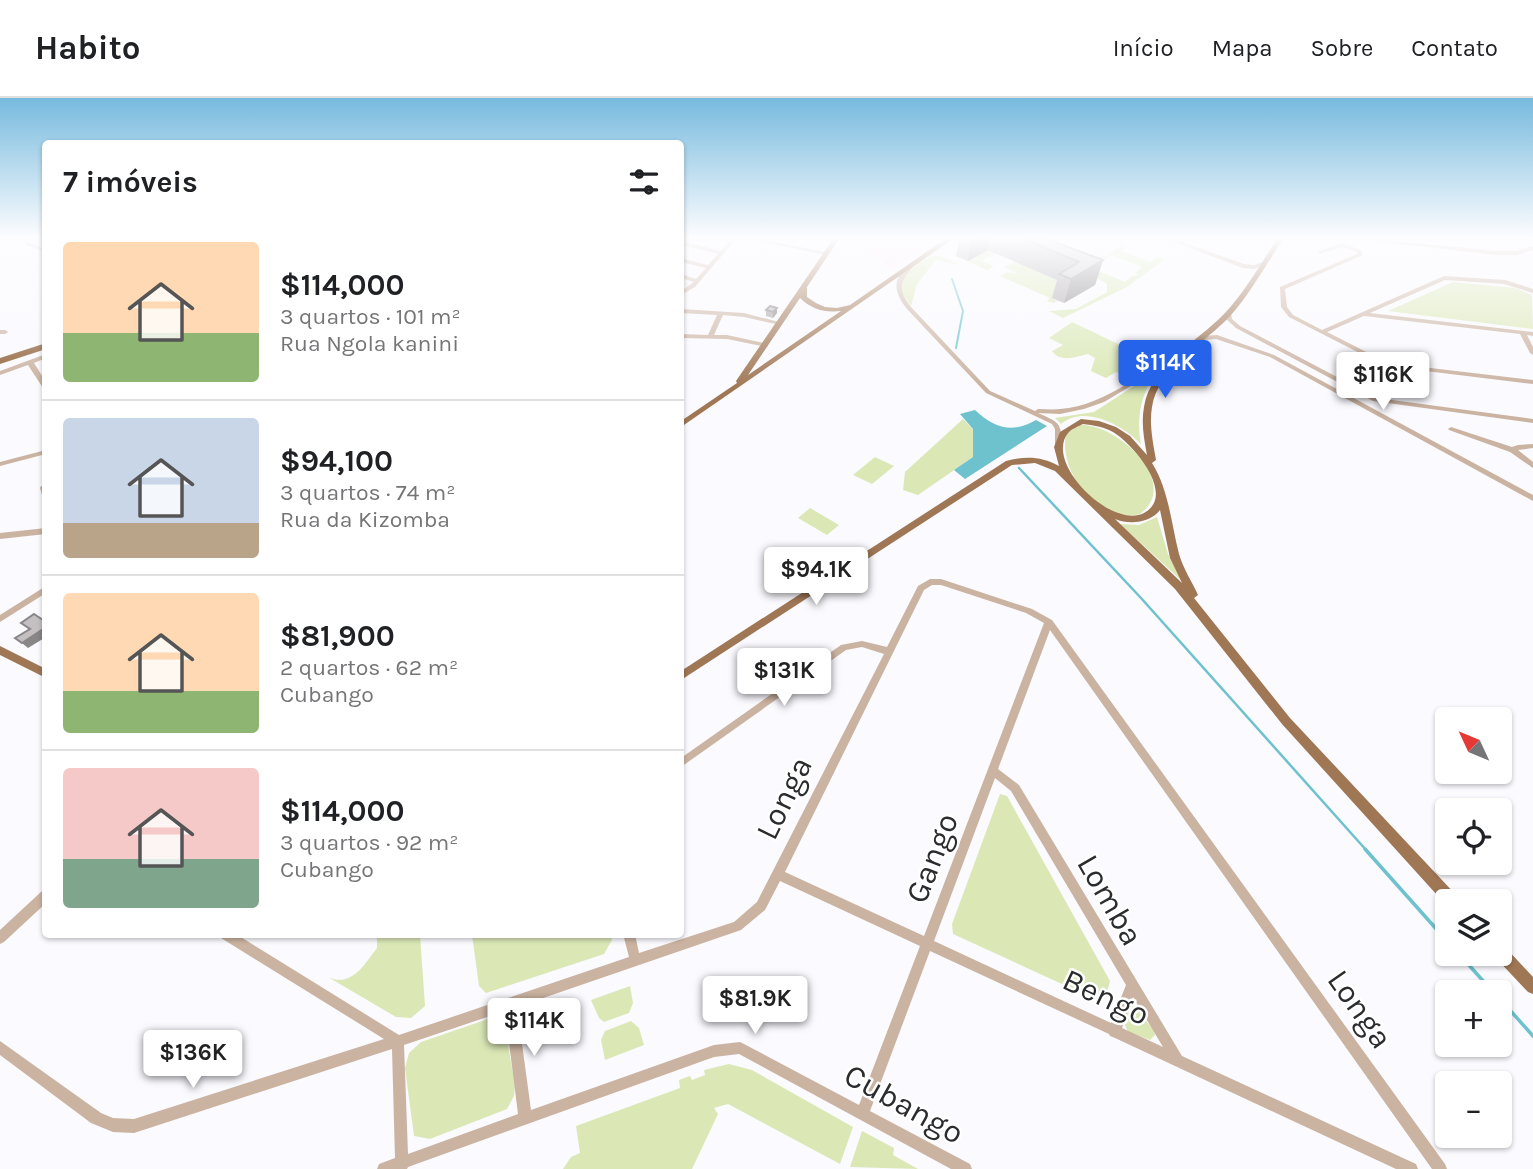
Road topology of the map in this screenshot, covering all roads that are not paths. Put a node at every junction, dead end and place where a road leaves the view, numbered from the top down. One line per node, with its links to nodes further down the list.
1 (804, 288): 8 (main road)
2 (803, 289): 13 (main road)
3 (879, 289): 8 (main road)
4 (898, 289): 36 (street)
5 (1247, 289): 10 (main road)
6 (1281, 289): 14 (street)
7 (1420, 289): 11 (street)
8 (859, 303): 33 (main road)
9 (684, 311): 12 (street)
10 (1229, 314): 19 (street); 20 (main road)
11 (1365, 314): 14 (street); 15 (street)
12 (720, 315): 13 (street); 18 (street)
13 (780, 323): 23 (main road)
14 (1322, 332): 32 (street)
15 (1522, 332): 16 (street); 24 (street)
16 (1533, 334)
17 (684, 335): 18 (street)
18 (710, 336): 23 (street)
19 (1254, 337): 21 (street); 28 (street)
20 (1199, 340): 21 (street); 36 (street); 46 (main road)
21 (1241, 344): 29 (street)
22 (42, 345): 26 (highway)
23 (766, 345): 33 (main road)
24 (1533, 354)
25 (42, 358): 27 (street)
26 (0, 359)
27 (30, 362): 30 (street); 31 (street)
28 (1311, 366): 29 (street); 34 (street)
29 (1300, 372): 35 (street)
30 (0, 373)
31 (42, 382)
32 (1533, 382)
33 (737, 387): 38 (main road)
34 (1366, 397): 35 (street); 37 (street)
35 (1357, 403): 50 (street)
36 (1016, 407): 40 (street)
37 (1533, 421)
38 (684, 423)
39 (1451, 429): 42 (street)
40 (1058, 446): 46 (main road); 47 (main road)
41 (1533, 446): 42 (street)
42 (1513, 450): 45 (street)
43 (42, 453): 44 (street)
44 (0, 464)
45 (1533, 466)
46 (1155, 472): 48 (main road)
47 (1071, 481): 49 (main road); 60 (main road)
48 (1160, 492): 49 (main road); 58 (main road)
49 (1087, 498): 58 (main road)
50 (1533, 499)
51 (42, 531): 52 (street)
52 (0, 536)
53 (42, 592): 54 (street)
54 (0, 619)
55 (1049, 622): 57 (street, Longa); 62 (street, Gango); 85 (street, Longa)
56 (0, 650): 59 (main road)
57 (887, 651): 61 (street); 63 (street, Longa)
58 (1232, 653): 64 (main road)
59 (42, 672)
60 (684, 674)
61 (684, 761)
62 (993, 770): 69 (street, Gango); 73 (street, Lomba)
63 (778, 874): 69 (street, Bengo); 70 (street, Longa)
64 (1441, 889)
65 (42, 899): 66 (street)
66 (0, 938)
67 (231, 938): 76 (street)
68 (630, 938): 70 (street)
69 (928, 943): 75 (street, Bengo); 79 (street, Gango)
70 (635, 959): 74 (street, Longa)
71 (1512, 965): 72 (main road)
72 (1533, 987)
73 (1131, 988): 75 (street); 78 (street, Lomba)
74 (510, 1003): 76 (street, Longa); 80 (street)
75 (1114, 1032): 78 (street, Bengo)
76 (398, 1041): 77 (street, Longa); 81 (street)
77 (0, 1046)
78 (1178, 1061): 84 (street, Bengo)
79 (863, 1114): 80 (street, Cubango); 83 (street, Cubango)
80 (525, 1117): 81 (street, Cubango)
81 (402, 1165): 82 (street, Cubango)
82 (383, 1169)
83 (965, 1169)
84 (1411, 1169)
85 (1440, 1169)

